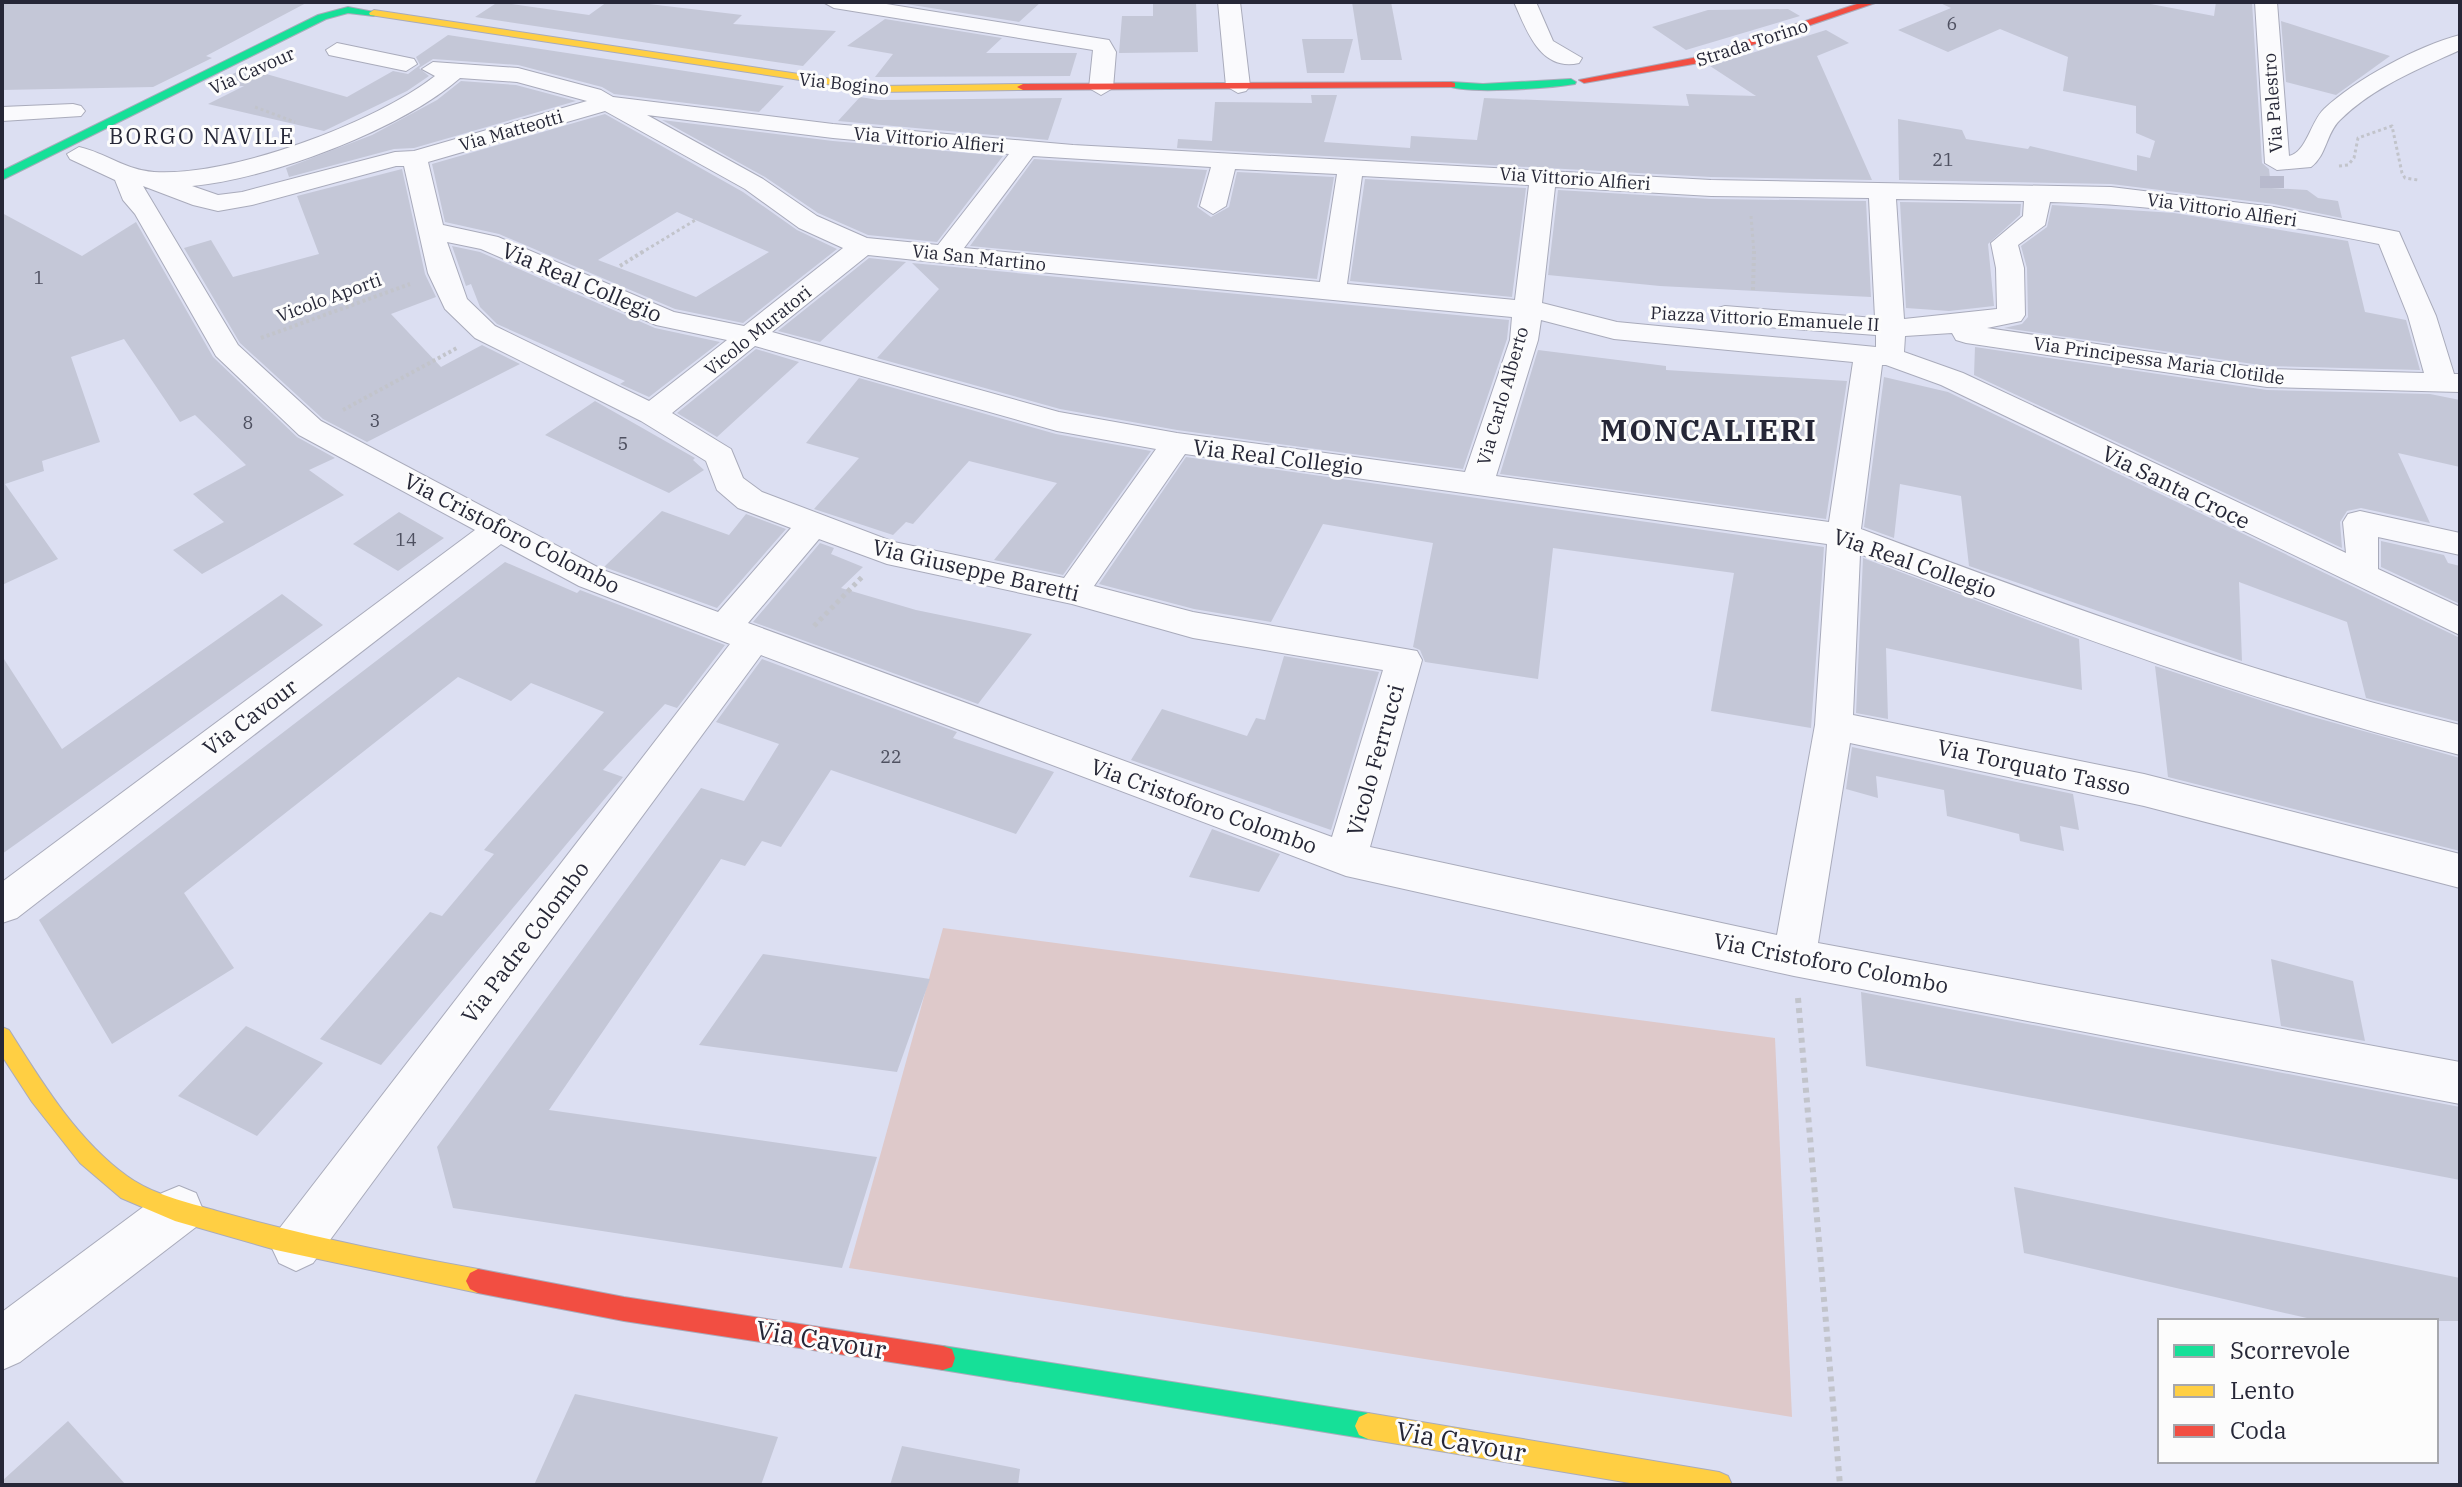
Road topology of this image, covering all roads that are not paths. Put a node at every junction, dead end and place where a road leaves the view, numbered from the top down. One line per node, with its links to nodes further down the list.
1 (834, 2): 20 (street)
2 (1229, 2): 19 (street)
3 (1525, 2): 9 (street)
4 (1873, 2): 16 (main road, Strada Torino)
5 (2266, 2): 33 (street, Via Palestro)
6 (342, 7): 7 (main road, Via Bogino); 8 (main road, Via Cavour)
7 (377, 15): 11 (main road); 20 (main road, Via Bogino)
8 (308, 27): 11 (main road); 30 (main road, Via Cavour)
9 (1539, 37): 13 (street); 14 (street)
10 (2460, 42): 33 (street, Via Palestro)
11 (329, 44): 15 (street)
12 (293, 52): 25 (main road, Via Cavour)
13 (1582, 60): 14 (main road, Strada Torino); 16 (main road, Strada Torino); 17 (main road)
14 (1539, 63): 17 (main road, Strada Torino); 18 (main road, Strada Torino)
15 (406, 64)
16 (1675, 66): 17 (main road, Strada Torino)
17 (1577, 81): 18 (main road, Strada Torino)
18 (1429, 83): 19 (main road, Strada Torino)
19 (1238, 86): 20 (main road, Via Bogino)
20 (1101, 88)
21 (607, 103): 24 (street, Via Vittorio Alfieri); 26 (street, Via Matteotti); 28 (street, Via San Martino); 40 (street, Via San Martino)
22 (73, 111): 23 (street)
23 (2, 114)
24 (1026, 149): 27 (street, Via Vittorio Alfieri); 41 (street)
25 (79, 154): 32 (street); 35 (main road, Via Cavour)
26 (415, 158): 37 (street); 39 (street)
27 (1225, 160): 29 (street, Via Vittorio Alfieri); 38 (street)
28 (266, 163): 32 (street); 37 (street)
29 (1351, 165): 31 (street, Via Vittorio Alfieri); 42 (street)
30 (2, 176)
31 (1543, 176): 34 (street, Via Vittorio Alfieri); 43 (street, Via Carlo Alberto)
32 (142, 178): 37 (street); 53 (street, Via Cristoforo Colombo)
33 (2274, 186): 36 (street, Via Vittorio Alfieri); 48 (street, Via Vittorio Alfieri)
34 (1877, 191): 36 (street, Via Vittorio Alfieri); 47 (street)
35 (2, 192)
36 (2038, 193): 45 (street)
37 (243, 200)
38 (1213, 206)
39 (431, 230): 46 (street, Via Real Collegio); 49 (street, Via Giuseppe Baretti)
40 (862, 246): 41 (street, Via San Martino); 46 (street, Vicolo Muratori)
41 (944, 255): 42 (street, Via San Martino)
42 (1332, 291): 43 (street, Via San Martino)
43 (1527, 310): 44 (street, Via San Martino); 51 (street, Via Carlo Alberto)
44 (1566, 315): 47 (street, Piazza Vittorio Emanuele II)
45 (1924, 326): 47 (street); 48 (street, Via Principessa Maria Clotilde)
46 (753, 336): 49 (street, Vicolo Muratori); 50 (street, Via Real Collegio)
47 (1884, 346): 54 (street); 56 (street, Via Santa Croce)
48 (2451, 382)
49 (652, 414): 52 (street, Via Giuseppe Baretti)
50 (1177, 443): 51 (street, Via Real Collegio); 57 (street)
51 (1478, 482): 54 (street, Via Real Collegio)
52 (812, 525): 57 (street, Via Giuseppe Baretti); 59 (street, Via Padre Colombo)
53 (498, 530): 59 (street, Via Cristoforo Colombo); 65 (street, Via Cavour)
54 (1844, 535): 61 (street); 62 (street, Via Real Collegio)
55 (2460, 544): 56 (street)
56 (2356, 573): 58 (street, Via Santa Croce)
57 (1072, 592): 60 (street, Via Giuseppe Baretti)
58 (2460, 622)
59 (755, 640): 63 (street, Via Cristoforo Colombo); 70 (street, Via Padre Colombo)
60 (1404, 660): 63 (street, Vicolo Ferrucci)
61 (1834, 725): 64 (street, Via Torquato Tasso); 66 (street)
62 (2460, 740)
63 (1346, 859): 66 (street, Via Cristoforo Colombo)
64 (2460, 871)
65 (2, 905)
66 (1794, 957): 68 (street, Via Cristoforo Colombo)
67 (2, 1037): 69 (main road, Via Cavour)
68 (2460, 1083)
69 (179, 1210): 70 (main road, Via Cavour); 71 (street)
70 (296, 1246): 72 (main road, Via Cavour)
71 (2, 1344)
72 (1719, 1485)

